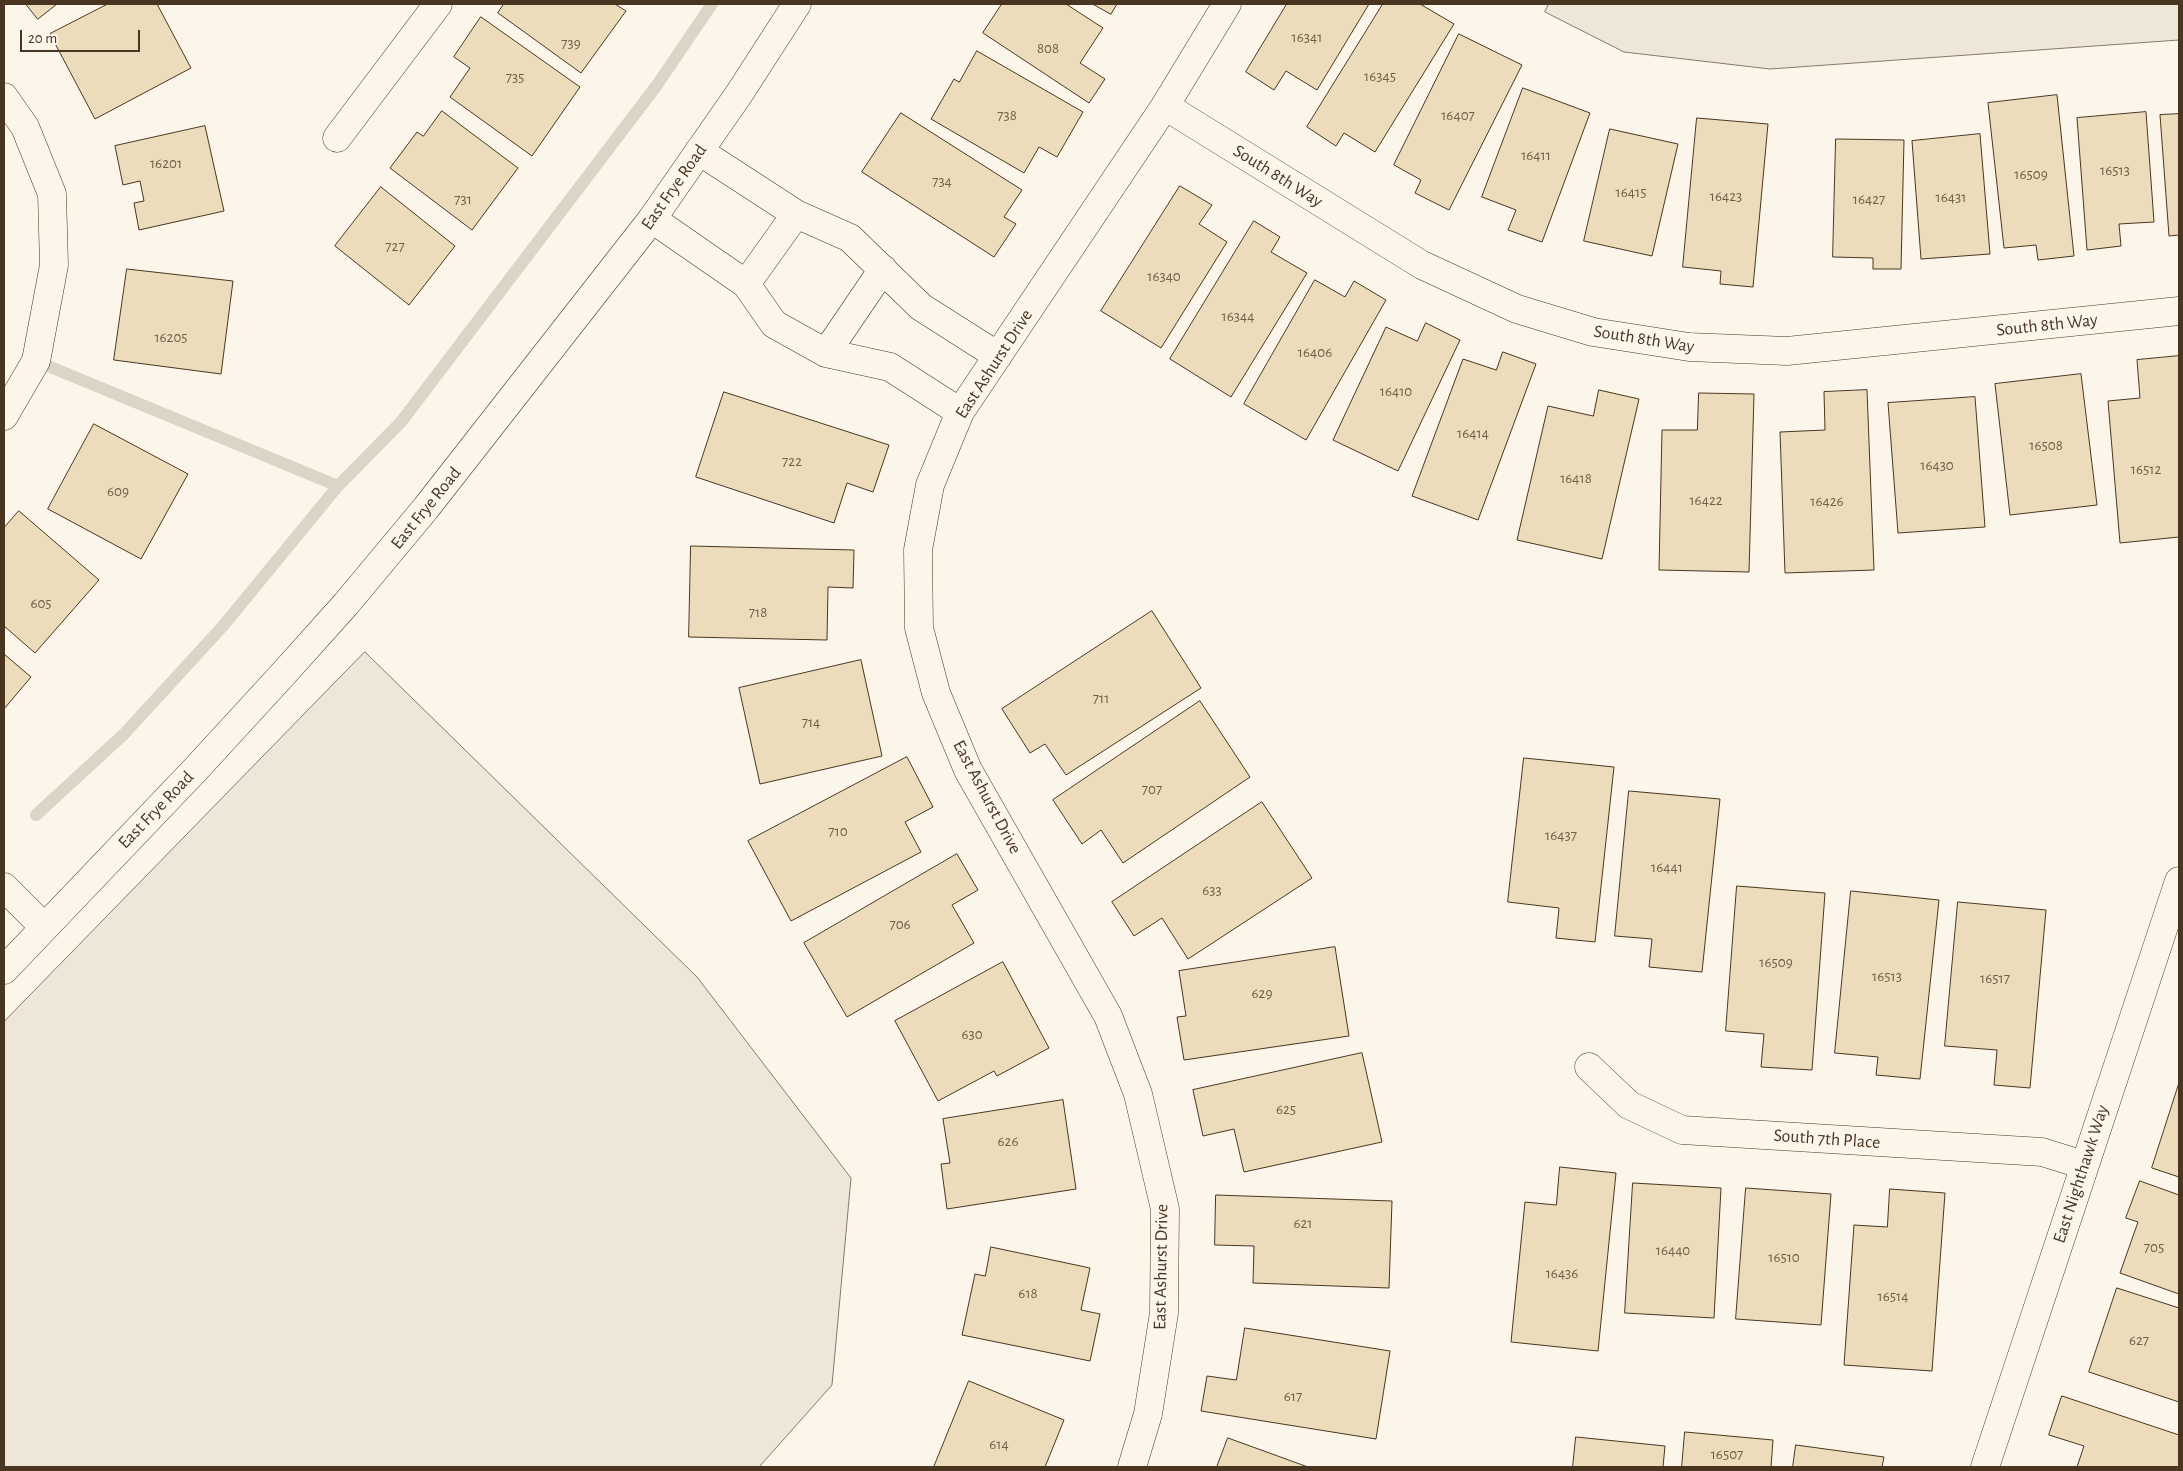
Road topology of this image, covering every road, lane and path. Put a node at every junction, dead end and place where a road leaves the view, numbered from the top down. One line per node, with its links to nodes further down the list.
1 (438, 4): 6 (street)
2 (797, 4): 7 (street, East Frye Road)
3 (1227, 4): 5 (street, East Ashurst Drive)
4 (4, 98): 16 (street)
5 (1165, 106): 12 (street, South 8th Way); 14 (street, East Ashurst Drive)
6 (337, 138)
7 (699, 151): 8 (street); 9 (street, East Frye Road)
8 (796, 214): 10 (street); 11 (street)
9 (652, 219): 11 (street); 19 (street, East Frye Road)
10 (883, 269): 13 (street); 14 (street)
11 (746, 284): 13 (street)
12 (2179, 312)
13 (826, 353): 15 (street)
14 (998, 356): 15 (street, East Ashurst Drive)
15 (960, 412): 23 (street, East Ashurst Drive)
16 (4, 416)
17 (2179, 881): 22 (street, East Nighthawk Way)
18 (4, 887): 19 (street)
19 (44, 927): 20 (street, East Frye Road)
20 (4, 970)
21 (1589, 1067): 22 (street, South 7th Place)
22 (2084, 1165): 24 (street, East Nighthawk Way)
23 (1132, 1467)
24 (1985, 1467)

